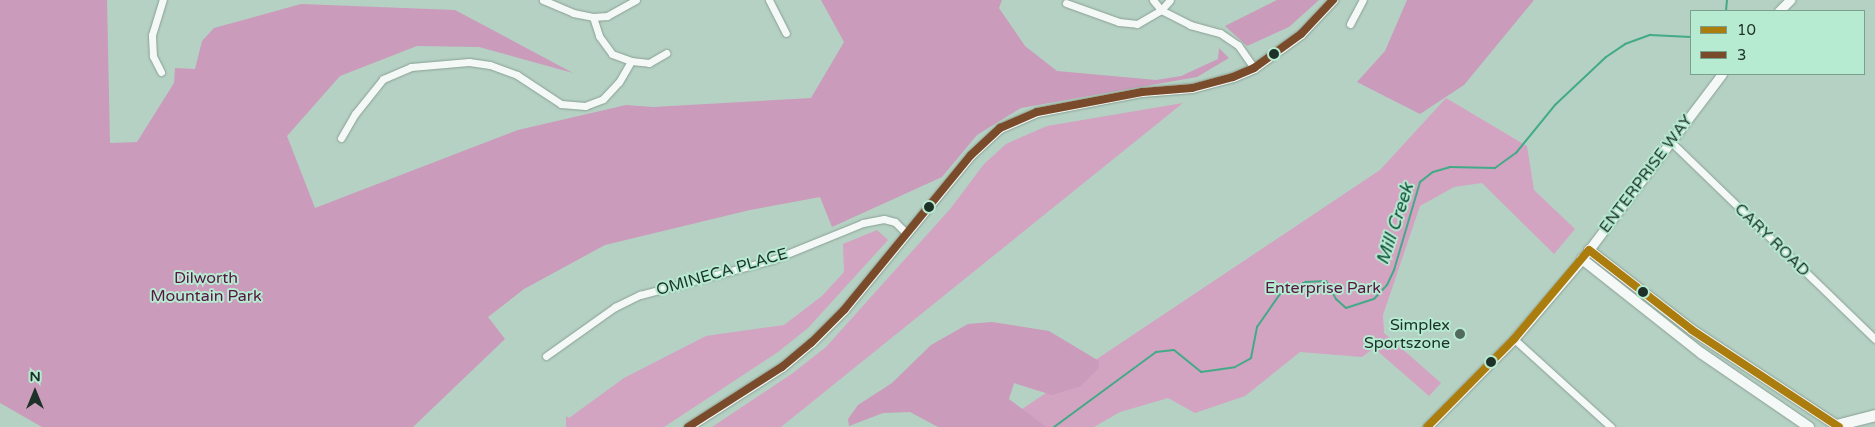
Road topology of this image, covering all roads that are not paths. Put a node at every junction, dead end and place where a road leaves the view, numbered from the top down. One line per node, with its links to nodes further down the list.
1 (163, 0): 19 (street)
2 (544, 0): 13 (street)
3 (636, 0): 13 (street)
4 (769, 0): 15 (street)
5 (1153, 0): 11 (street)
6 (1170, 0): 11 (street)
7 (1333, 0): 18 (street)
8 (1362, 0): 14 (street)
9 (1790, 0): 12 (street)
10 (1066, 3): 11 (street)
11 (1160, 10): 18 (street)
12 (1780, 10)
13 (593, 17): 17 (street)
14 (1350, 24)
15 (786, 33)
16 (666, 53): 17 (street)
17 (631, 61): 21 (street)
18 (1254, 68): 23 (street)
19 (161, 72)
20 (1721, 75): 22 (street, ENTERPRISE WAY)
21 (341, 138)
22 (1670, 141): 24 (street, ENTERPRISE WAY); 27 (street, CARY ROAD)
23 (906, 233): 28 (street, OMINECA PLACE); 31 (street)
24 (1589, 250): 25 (street, ENTERPRISE WAY); 30 (main road)
25 (1582, 259): 26 (street, ENTERPRISE WAY); 34 (main road)
26 (1514, 339): 32 (street, ENTERPRISE WAY); 33 (street)
27 (1875, 339)
28 (546, 356)
29 (1875, 415): 30 (highway)
30 (1837, 426)
31 (688, 427)
32 (1427, 427)
33 (1612, 427)
34 (1809, 427)

